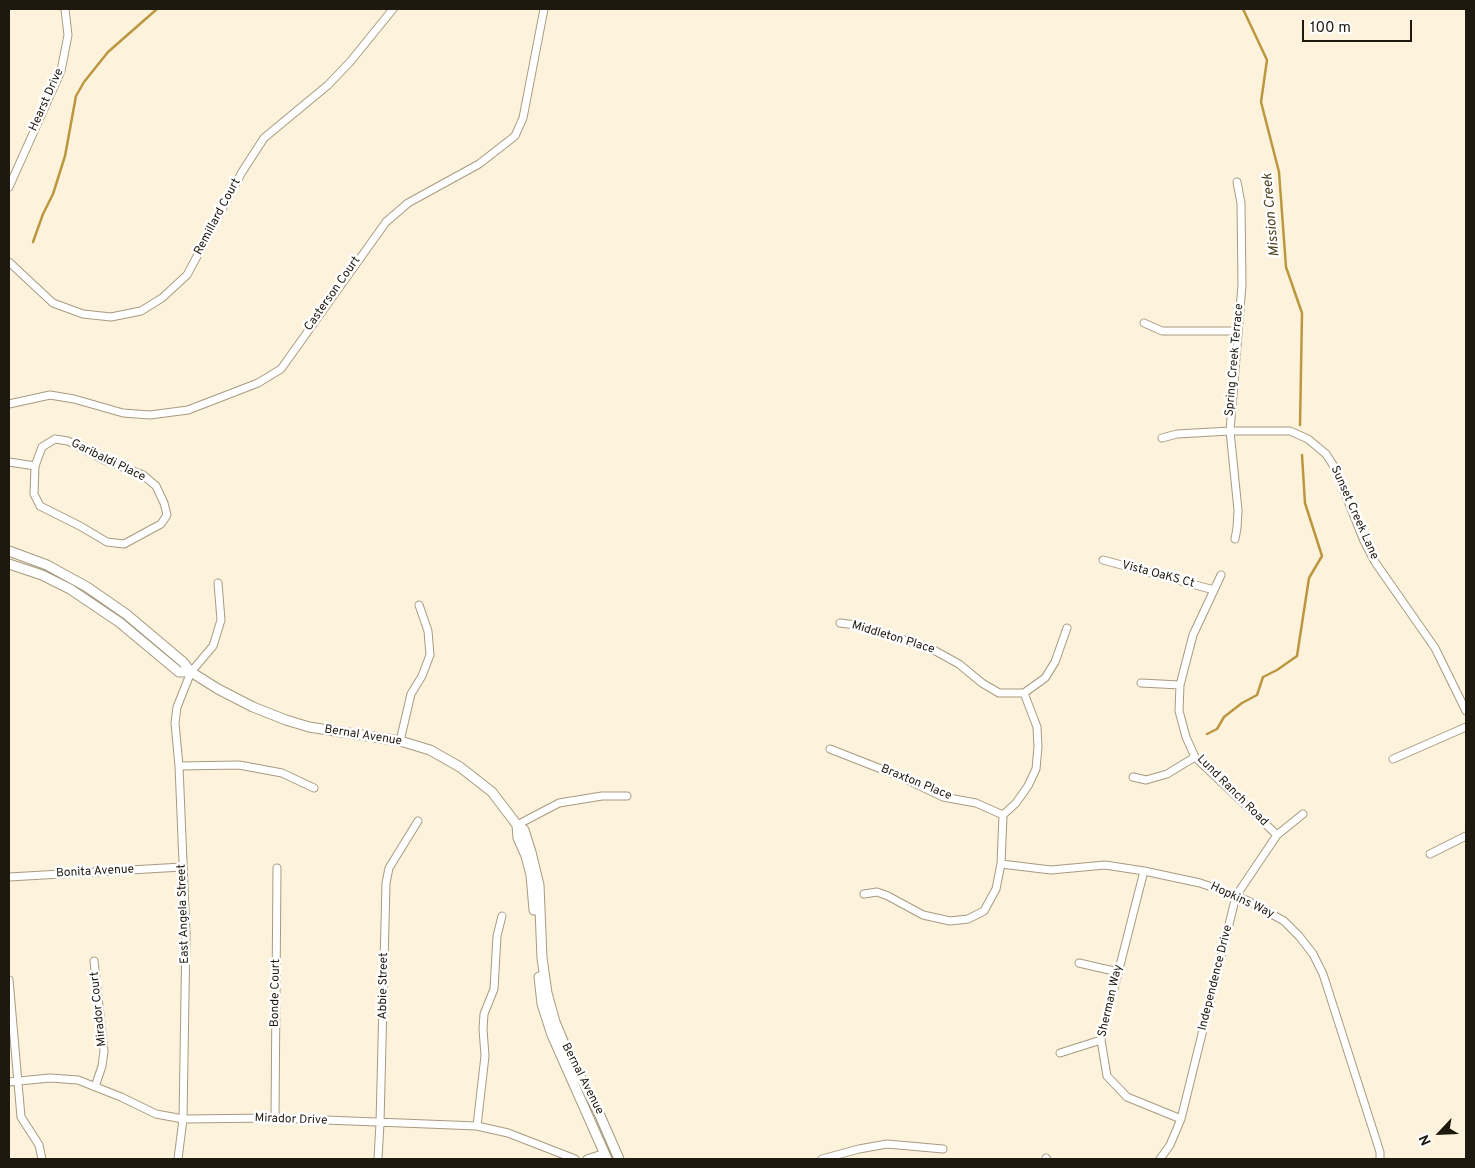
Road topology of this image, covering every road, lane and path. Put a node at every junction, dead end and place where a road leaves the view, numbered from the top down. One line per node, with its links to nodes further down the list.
1 (65, 9): 5 (street, Hearst Drive)
2 (392, 9): 6 (street, Remillard Court)
3 (544, 9): 9 (street, Casterson Court)
4 (1237, 182): 8 (street, Spring Creek Terrace)
5 (9, 187)
6 (9, 262)
7 (1144, 323): 8 (street)
8 (1237, 331): 10 (street, Spring Creek Terrace)
9 (9, 404)
10 (1230, 431): 11 (street, Sunset Creek Lane); 14 (street, Spring Creek Terrace); 28 (street, Sunset Creek Lane)
11 (1162, 438)
12 (9, 462): 13 (street)
13 (35, 466): 13 (street, Garibaldi Place)
14 (1235, 539)
15 (9, 551): 24 (main road, Bernal Avenue)
16 (1103, 560): 20 (street, Vista OaKS Ct)
17 (9, 564): 24 (main road, Bernal Avenue)
18 (1221, 574): 20 (street, Lund Ranch Road)
19 (218, 583): 24 (street)
20 (1214, 590): 26 (street, Lund Ranch Road)
21 (419, 605): 30 (street)
22 (840, 623): 27 (street, Middleton Place)
23 (1067, 628): 27 (street)
24 (190, 672): 30 (main road, Bernal Avenue); 34 (street, East Angela Street)
25 (1141, 683): 26 (street)
26 (1180, 685): 32 (street, Lund Ranch Road)
27 (1024, 693): 39 (street)
28 (1466, 711)
29 (1466, 727): 33 (street)
30 (400, 741): 41 (main road, Bernal Avenue)
31 (830, 749): 39 (street, Braxton Place)
32 (1195, 757): 35 (street); 42 (street, Lund Ranch Road)
33 (1393, 759)
34 (179, 766): 36 (street); 46 (street, East Angela Street)
35 (1133, 777)
36 (314, 788)
37 (627, 796): 41 (street)
38 (1302, 814): 42 (street, Independence Drive)
39 (1003, 815): 45 (street)
40 (418, 821): 65 (street, Abbie Street)
41 (516, 825): 68 (main road, Bernal Avenue); 74 (main road, Bernal Avenue)
42 (1277, 835): 51 (street, Independence Drive)
43 (1466, 836): 44 (street)
44 (1430, 854)
45 (1000, 864): 48 (street, Hopkins Way); 50 (street)
46 (182, 867): 49 (street, Bonita Avenue); 63 (street, East Angela Street)
47 (277, 868): 62 (street, Bonde Court)
48 (1144, 871): 51 (street, Hopkins Way); 55 (street, Sherman Way)
49 (9, 877)
50 (864, 894)
51 (1236, 896): 64 (street, Independence Drive); 77 (street, Hopkins Way)
52 (502, 916): 66 (street)
53 (94, 961): 61 (street, Mirador Court)
54 (1079, 964): 55 (street)
55 (1118, 972): 57 (street, Sherman Way)
56 (9, 980): 59 (street)
57 (1101, 1040): 58 (street); 64 (street, Sherman Way)
58 (1060, 1052)
59 (17, 1081): 60 (street, Mirador Drive); 61 (street, Mirador Drive); 69 (street)
60 (9, 1082)
61 (95, 1087): 63 (street, Mirador Drive)
62 (275, 1118): 63 (street, Mirador Drive); 65 (street, Mirador Drive)
63 (183, 1119): 70 (street, East Angela Street)
64 (1181, 1119): 76 (street, Independence Drive)
65 (380, 1123): 66 (street, Mirador Drive); 71 (street, Abbie Street)
66 (477, 1126): 72 (street, Mirador Drive)
67 (942, 1149): 75 (street)
68 (606, 1156): 73 (street)
69 (42, 1159)
70 (178, 1159)
71 (378, 1159)
72 (575, 1159)
73 (587, 1159)
74 (619, 1159)
75 (822, 1159)
76 (1160, 1159)
77 (1380, 1159)

